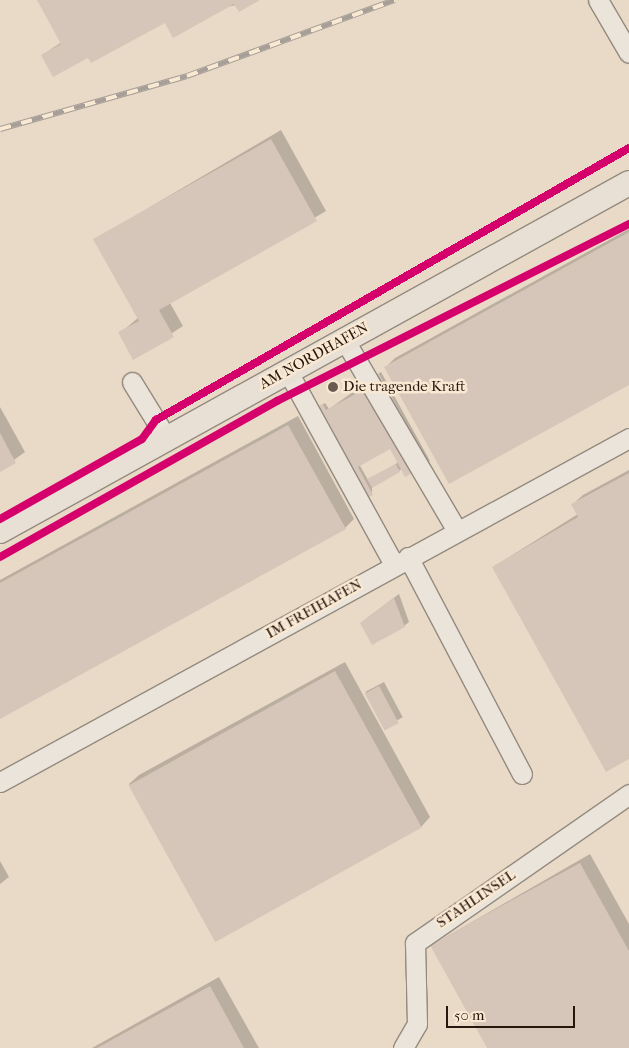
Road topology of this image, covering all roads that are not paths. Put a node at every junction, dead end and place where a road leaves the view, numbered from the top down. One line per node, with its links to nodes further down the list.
1 (598, 0): 2 (street)
2 (629, 53)
3 (629, 183): 4 (main road, AM NORDHAFEN)
4 (344, 340): 5 (main road, AM NORDHAFEN); 9 (street)
5 (287, 370): 8 (main road, AM NORDHAFEN); 11 (street)
6 (132, 382): 8 (street)
7 (629, 438): 9 (street, IM FREIHAFEN)
8 (167, 439): 10 (main road, AM NORDHAFEN)
9 (456, 529): 11 (street, IM FREIHAFEN)
10 (0, 531)
11 (401, 561): 12 (street); 13 (street, IM FREIHAFEN)
12 (522, 774)
13 (0, 782)
14 (629, 794): 15 (street, STAHLINSEL)
15 (403, 1048)

